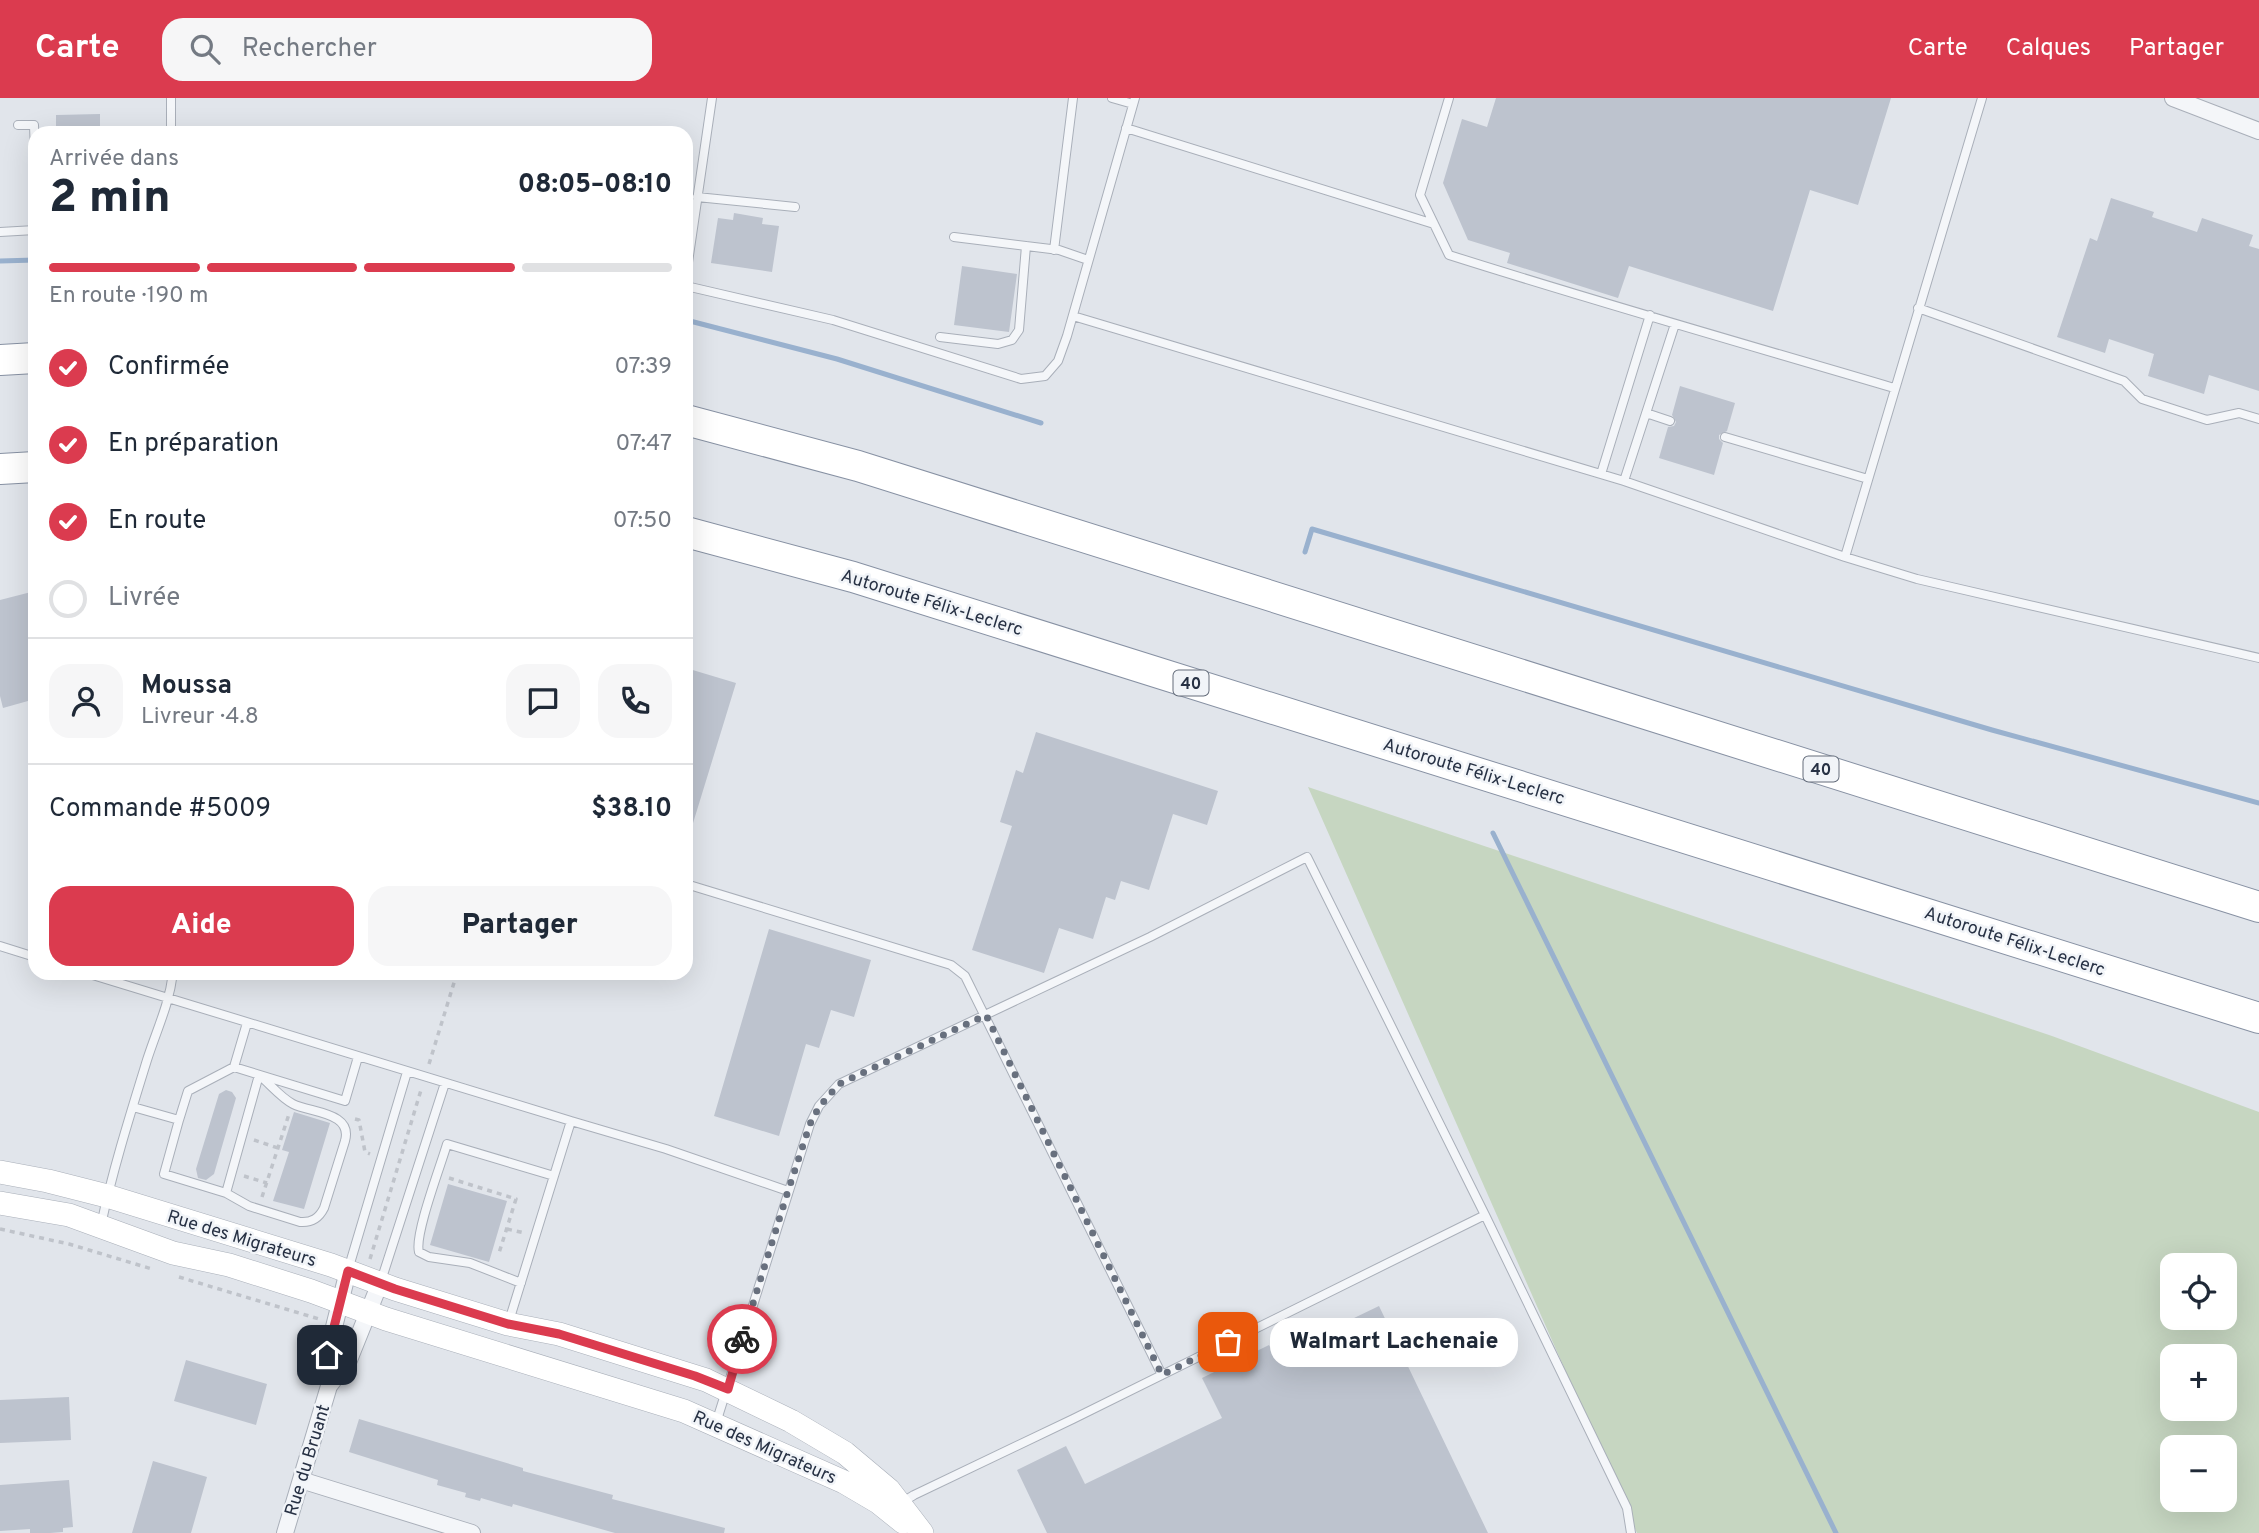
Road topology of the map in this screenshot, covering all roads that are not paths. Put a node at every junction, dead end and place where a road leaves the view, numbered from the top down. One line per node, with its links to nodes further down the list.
1 (171, 98): 11 (lane)
2 (712, 98): 14 (lane)
3 (1073, 98): 22 (lane)
4 (1112, 98): 8 (lane)
5 (1449, 98): 16 (lane)
6 (1982, 98): 25 (lane)
7 (2173, 98): 13 (street)
8 (1134, 101): 12 (lane)
9 (18, 125): 10 (lane)
10 (34, 126)
11 (171, 126)
12 (1126, 128): 16 (lane); 23 (lane)
13 (2259, 131)
14 (697, 197): 15 (lane); 17 (lane)
15 (795, 207)
16 (1434, 225): 26 (lane)
17 (693, 226)
18 (28, 230): 19 (lane)
19 (0, 232)
20 (954, 237): 21 (lane)
21 (1026, 246): 22 (lane); 29 (lane)
22 (1054, 250): 23 (lane)
23 (1088, 260): 27 (lane)
24 (693, 288): 27 (lane)
25 (1918, 308): 34 (lane); 36 (lane)
26 (1650, 315): 28 (lane); 42 (lane)
27 (1073, 316): 42 (lane)
28 (1675, 324): 34 (lane); 35 (lane)
29 (940, 337)
30 (0, 352): 31 (highway)
31 (28, 355)
32 (28, 357): 33 (highway)
33 (0, 360)
34 (1894, 388): 43 (lane)
35 (1646, 413): 37 (lane); 44 (lane)
36 (2259, 419)
37 (1670, 421)
38 (693, 423): 49 (highway, 40)
39 (1725, 438): 43 (lane)
40 (28, 467): 41 (highway)
41 (0, 469)
42 (1601, 474): 44 (lane)
43 (1868, 479): 46 (lane)
44 (1624, 481): 46 (lane)
45 (693, 534): 55 (highway, Autoroute Félix-Leclerc / 40)
46 (1845, 558): 47 (lane)
47 (2259, 658)
48 (693, 886): 56 (lane)
49 (2259, 907)
50 (0, 946): 51 (lane)
51 (28, 955)
52 (109, 980): 54 (lane)
53 (172, 980): 54 (lane)
54 (170, 999): 58 (lane); 65 (lane)
55 (2220, 1006): 57 (highway, Autoroute Félix-Leclerc / 40); 59 (highway)
56 (986, 1015): 70 (lane); 74 (lane); 82 (lane)
57 (2259, 1018)
58 (247, 1023): 60 (lane); 61 (lane)
59 (2259, 1024)
60 (358, 1056): 62 (lane); 63 (lane)
61 (234, 1067): 63 (lane); 66 (lane)
62 (407, 1072): 64 (lane); 76 (lane)
63 (259, 1075): 71 (lane); 71 (lane)
64 (445, 1083): 67 (lane); 77 (lane)
65 (132, 1107): 66 (lane); 72 (lane)
66 (179, 1121): 71 (lane)
67 (571, 1121): 69 (lane); 70 (lane)
68 (0, 1172): 72 (street, Rue des Migrateurs)
69 (554, 1176): 78 (lane); 78 (lane)
70 (788, 1191): 84 (lane)
71 (226, 1193)
72 (107, 1196): 75 (lane); 76 (street, Rue des Migrateurs)
73 (0, 1203): 75 (street, Rue des Migrateurs)
74 (1485, 1214): 82 (lane); 92 (lane)
75 (100, 1228): 79 (street, Rue des Migrateurs)
76 (348, 1271): 77 (street, Rue des Migrateurs); 79 (street, Rue du Bruant)
77 (380, 1283): 80 (street, Rue du Bruant); 81 (street, Rue des Migrateurs)
78 (521, 1283): 81 (lane)
79 (340, 1301): 80 (street, Rue des Migrateurs); 83 (street, Rue du Bruant)
80 (368, 1311): 83 (street, Rue du Bruant); 85 (street, Rue des Migrateurs)
81 (508, 1324): 84 (street, Rue des Migrateurs)
82 (1162, 1375): 87 (lane)
83 (329, 1386): 86 (street, Rue du Bruant)
84 (728, 1389): 85 (lane); 87 (street, Rue des Migrateurs)
85 (716, 1423): 87 (street, Rue des Migrateurs)
86 (301, 1480): 88 (street, Rue du Bruant); 89 (street)
87 (897, 1508): 90 (street, Rue des Migrateurs); 91 (street, Rue des Migrateurs)
88 (285, 1533)
89 (472, 1533)
90 (916, 1533)
91 (922, 1533)
92 (1631, 1533)

